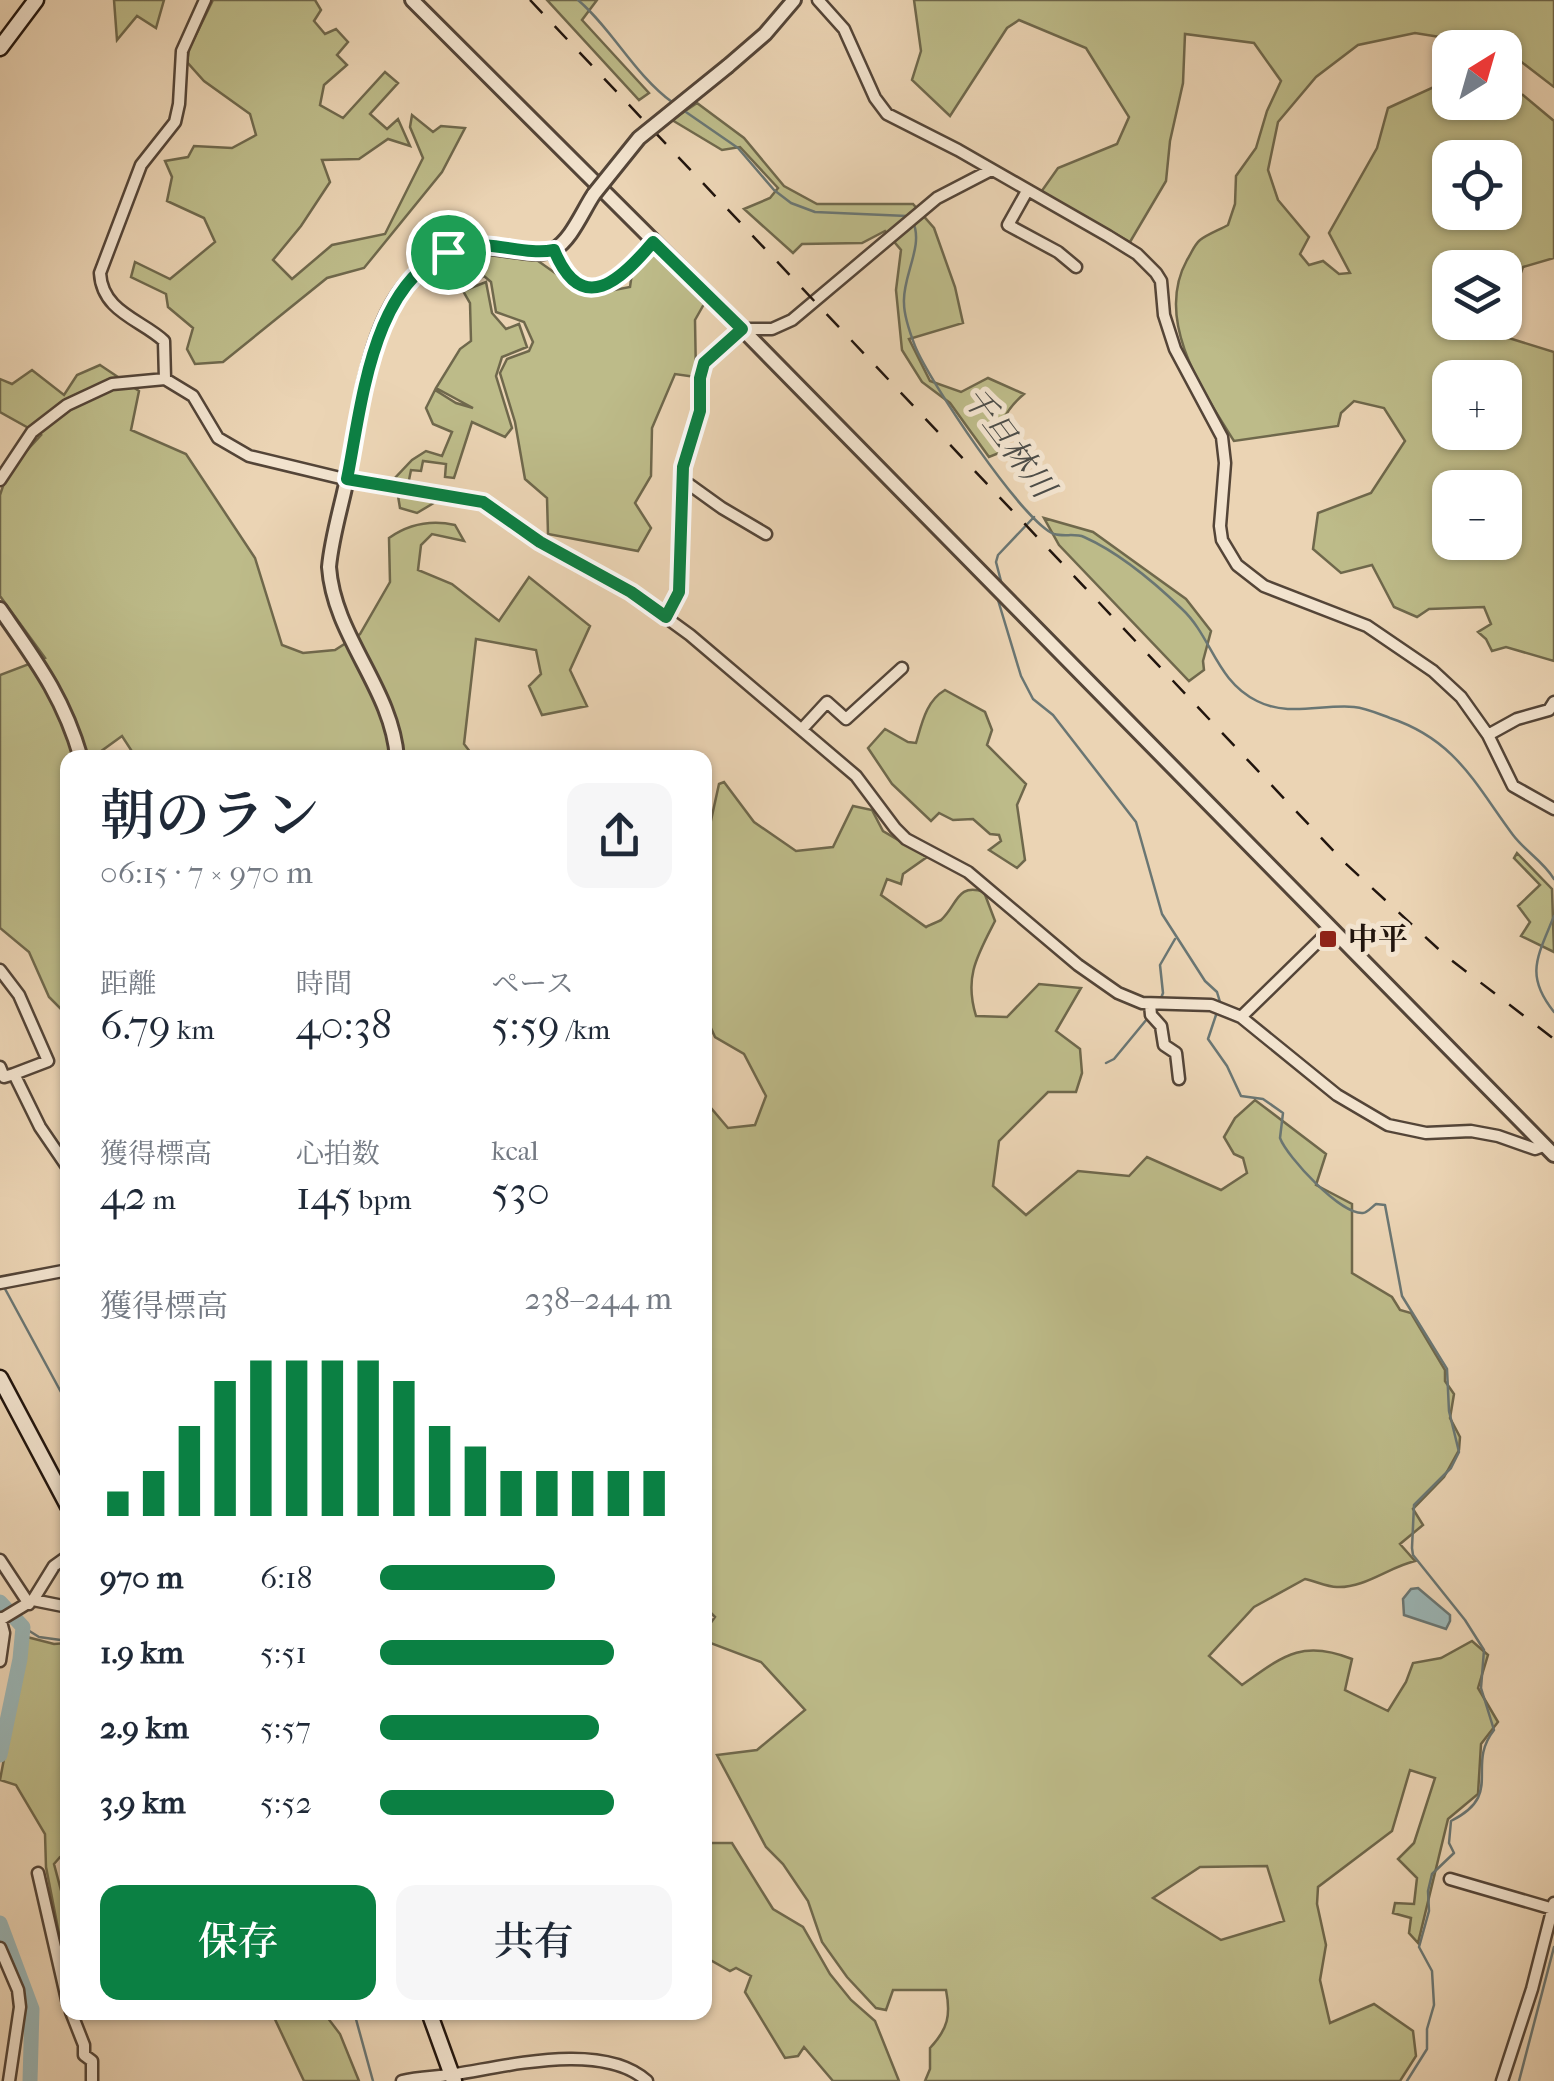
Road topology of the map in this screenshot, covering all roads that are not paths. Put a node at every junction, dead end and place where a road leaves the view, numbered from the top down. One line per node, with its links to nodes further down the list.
1 (36, 0): 6 (main road)
2 (205, 0): 13 (street)
3 (412, 0): 9 (street)
4 (794, 0): 10 (street, bridge)
5 (818, 0): 7 (street)
6 (0, 48)
7 (990, 170): 8 (street); 12 (street)
8 (1028, 191): 11 (street); 23 (street)
9 (653, 242): 10 (street); 12 (street)
10 (554, 250): 14 (street)
11 (1076, 266)
12 (742, 329): 16 (street); 27 (street)
13 (165, 379): 14 (street); 15 (street)
14 (347, 479): 19 (street); 25 (street)
15 (0, 480)
16 (682, 484): 17 (street); 19 (street)
17 (766, 534)
18 (0, 609): 24 (street)
19 (666, 617): 22 (street)
20 (902, 668): 22 (street)
21 (1554, 702): 23 (street)
22 (803, 728): 29 (street)
23 (1488, 735): 26 (street)
24 (78, 750)
25 (396, 750)
26 (1554, 809)
27 (1330, 930): 30 (street); 34 (street)
28 (0, 970): 32 (street)
29 (1150, 1004): 30 (street); 33 (street)
30 (1241, 1017): 34 (street)
31 (0, 1067): 32 (street)
32 (14, 1074): 35 (street)
33 (1179, 1079)
34 (1548, 1150)
35 (60, 1156)
36 (60, 1272): 37 (street)
37 (0, 1283)
38 (0, 1378): 39 (main road)
39 (60, 1491)
40 (0, 1560): 42 (street)
41 (60, 1562): 42 (street)
42 (31, 1602): 43 (street); 44 (street)
43 (60, 1606)
44 (0, 1619): 45 (street)
45 (0, 1661)
46 (38, 1872): 50 (street)
47 (1450, 1878): 48 (street)
48 (1553, 1906): 58 (street)
49 (0, 1948): 54 (street)
50 (60, 1974)
51 (73, 2020): 55 (street)
52 (432, 2020): 53 (main road)
53 (453, 2078): 56 (street); 57 (street)
54 (9, 2081)
55 (92, 2081)
56 (402, 2081)
57 (646, 2081)
58 (1502, 2081)

